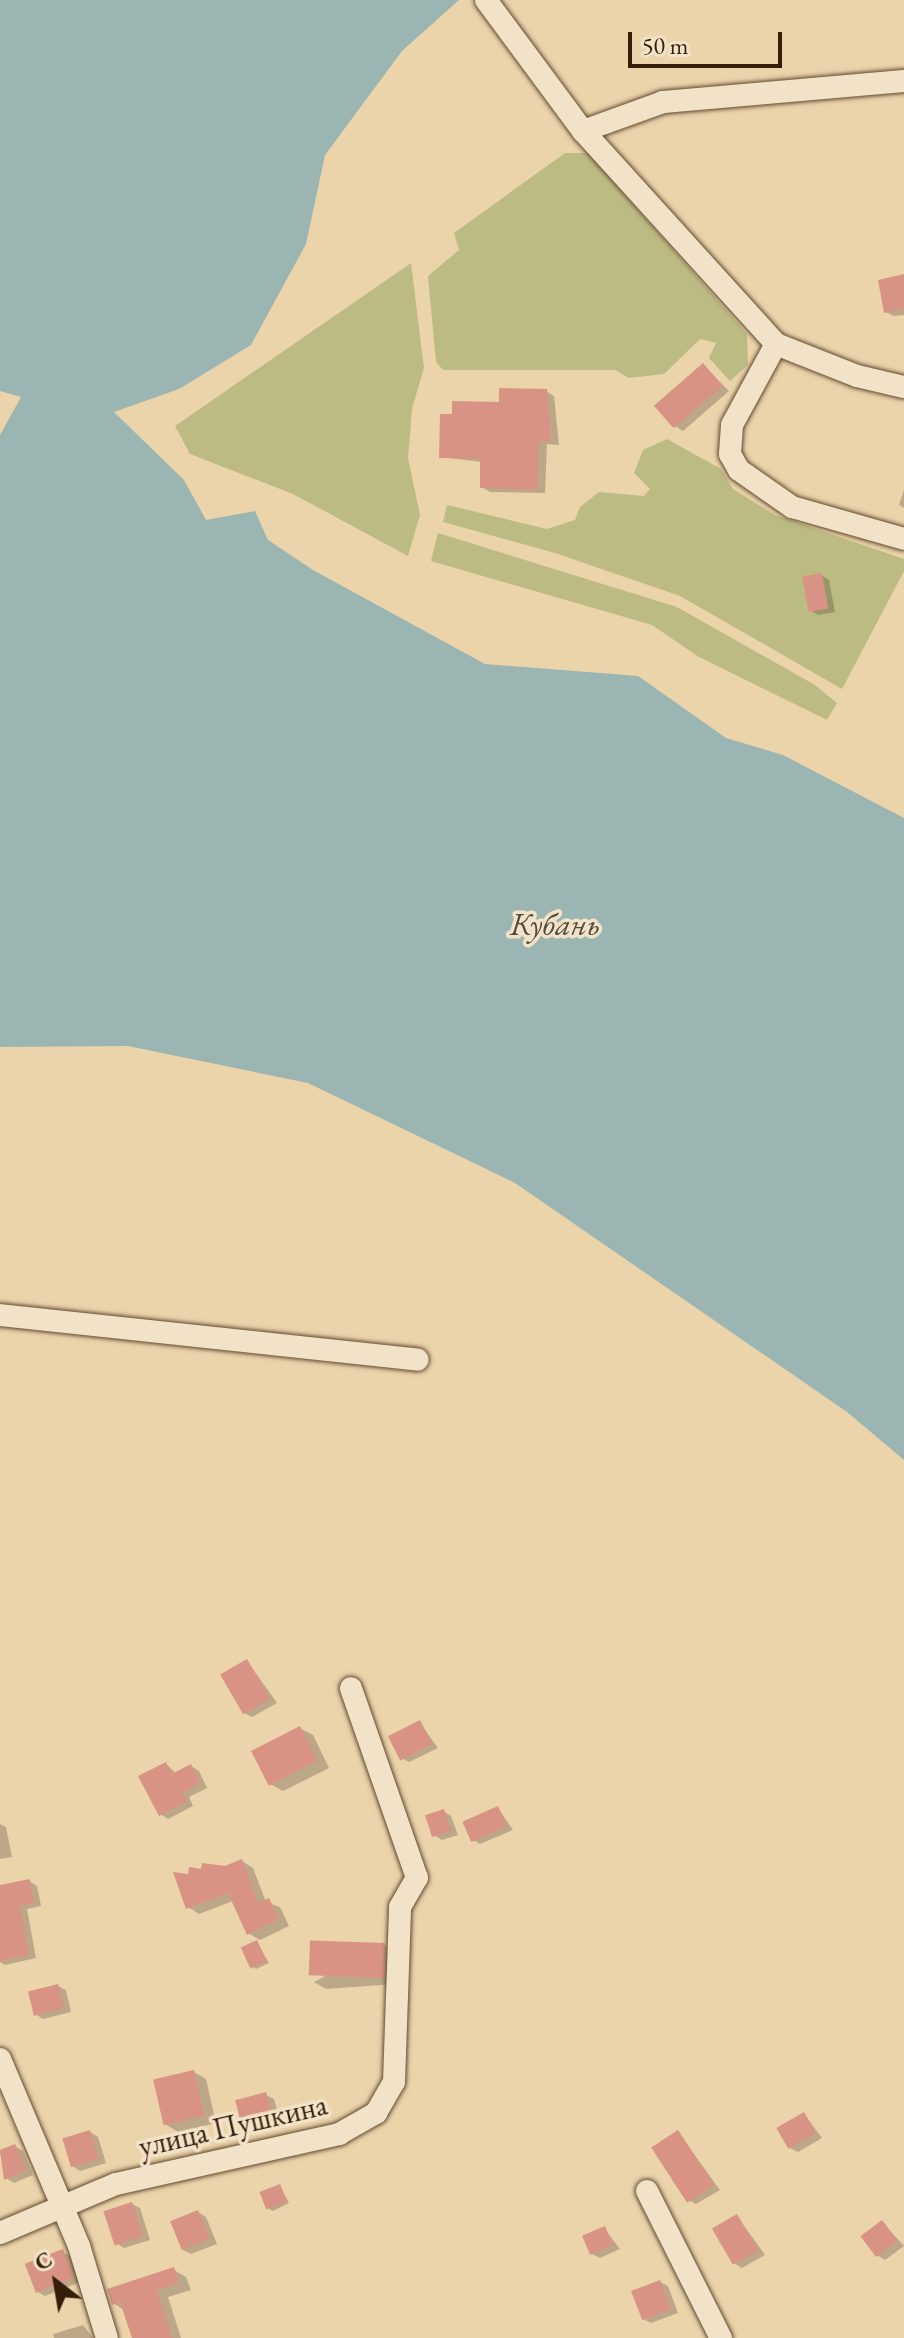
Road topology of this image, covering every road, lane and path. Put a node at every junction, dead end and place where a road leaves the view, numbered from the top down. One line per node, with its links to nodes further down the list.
1 (486, 0): 3 (street)
2 (904, 81): 3 (street)
3 (583, 131): 4 (street)
4 (776, 344): 5 (street); 6 (street)
5 (904, 387)
6 (904, 539)
7 (0, 1315): 8 (street)
8 (418, 1360)
9 (351, 1688): 12 (street, улица Пушкина)
10 (0, 2059): 12 (street)
11 (647, 2191): 15 (street)
12 (63, 2208): 13 (street, улица Пушкина); 14 (street)
13 (0, 2233)
14 (107, 2338)
15 (721, 2338)

